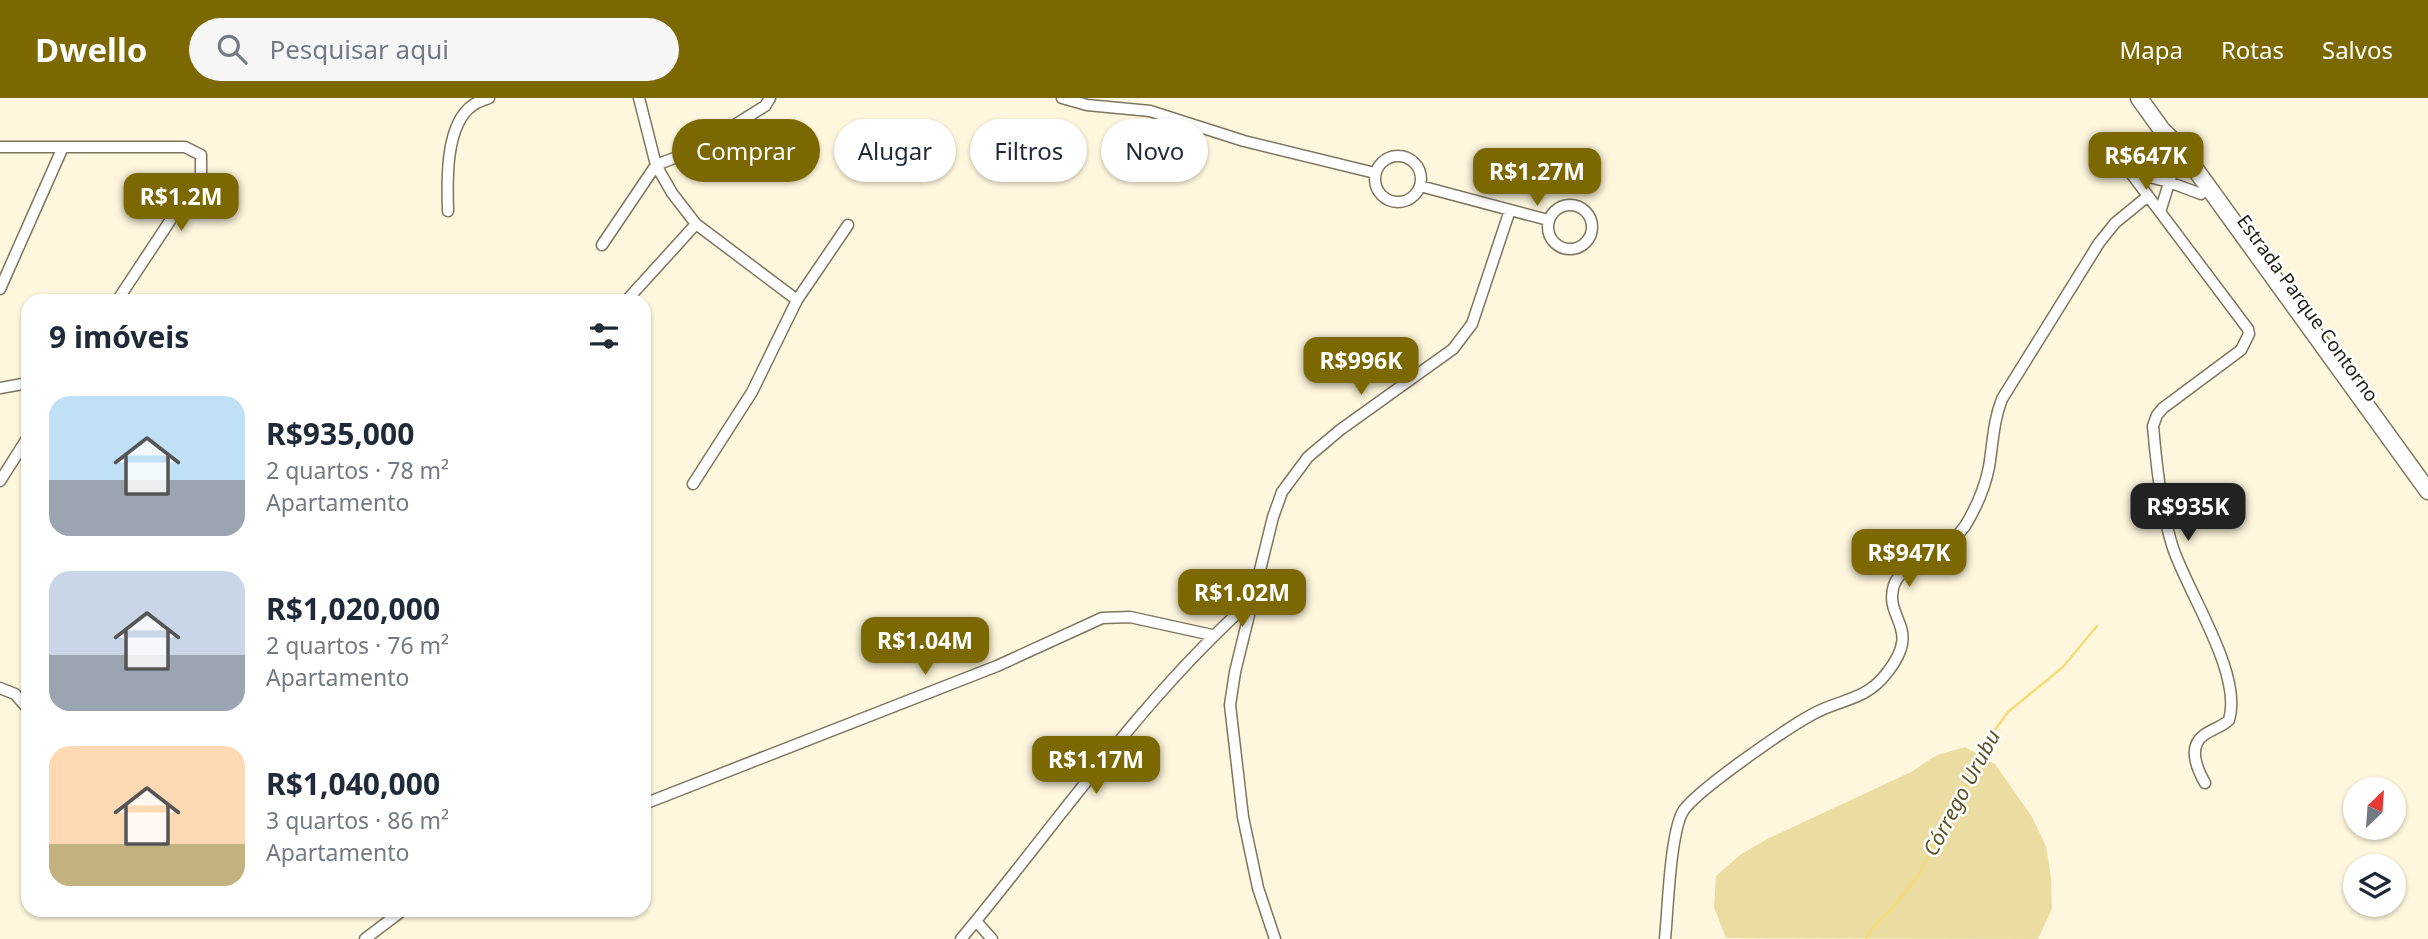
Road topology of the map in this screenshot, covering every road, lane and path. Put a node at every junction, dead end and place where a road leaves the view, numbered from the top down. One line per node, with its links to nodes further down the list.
1 (489, 98): 16 (street)
2 (639, 98): 9 (street)
3 (770, 98): 9 (street)
4 (1062, 98): 10 (street)
5 (2139, 98): 8 (main road, Estrada Parque Contorno)
6 (0, 147): 7 (street)
7 (63, 147): 22 (street); 23 (street)
8 (2179, 152): 11 (street); 13 (main road, Estrada Parque Contorno); 31 (main road, Estrada Parque Contorno)
9 (656, 165): 19 (street); 21 (street)
10 (1375, 173): 12 (street); 12 (street)
11 (2169, 182): 13 (street); 14 (street); 17 (street)
12 (1420, 186): 15 (street)
13 (2201, 194): 32 (main road, Estrada Parque Contorno)
14 (2148, 196): 17 (street); 45 (street)
15 (1510, 210): 18 (street); 33 (street)
16 (448, 211)
17 (2161, 212): 37 (street)
18 (1548, 220): 18 (street)
19 (696, 224): 24 (street); 25 (street)
20 (848, 225): 25 (street)
21 (602, 245)
22 (0, 289)
23 (122, 294)
24 (632, 294)
25 (797, 300): 30 (street)
26 (21, 384): 27 (street)
27 (0, 388)
28 (21, 449): 29 (street)
29 (0, 481)
30 (693, 484)
31 (2428, 491)
32 (2428, 506)
33 (1252, 600): 34 (street); 44 (street)
34 (1212, 635): 38 (street); 40 (street)
35 (0, 688): 36 (street)
36 (21, 701)
37 (2205, 783)
38 (651, 801)
39 (394, 917): 41 (street)
40 (976, 920): 42 (street); 43 (street)
41 (365, 939)
42 (961, 939)
43 (992, 939)
44 (1275, 939)
45 (1665, 939)

